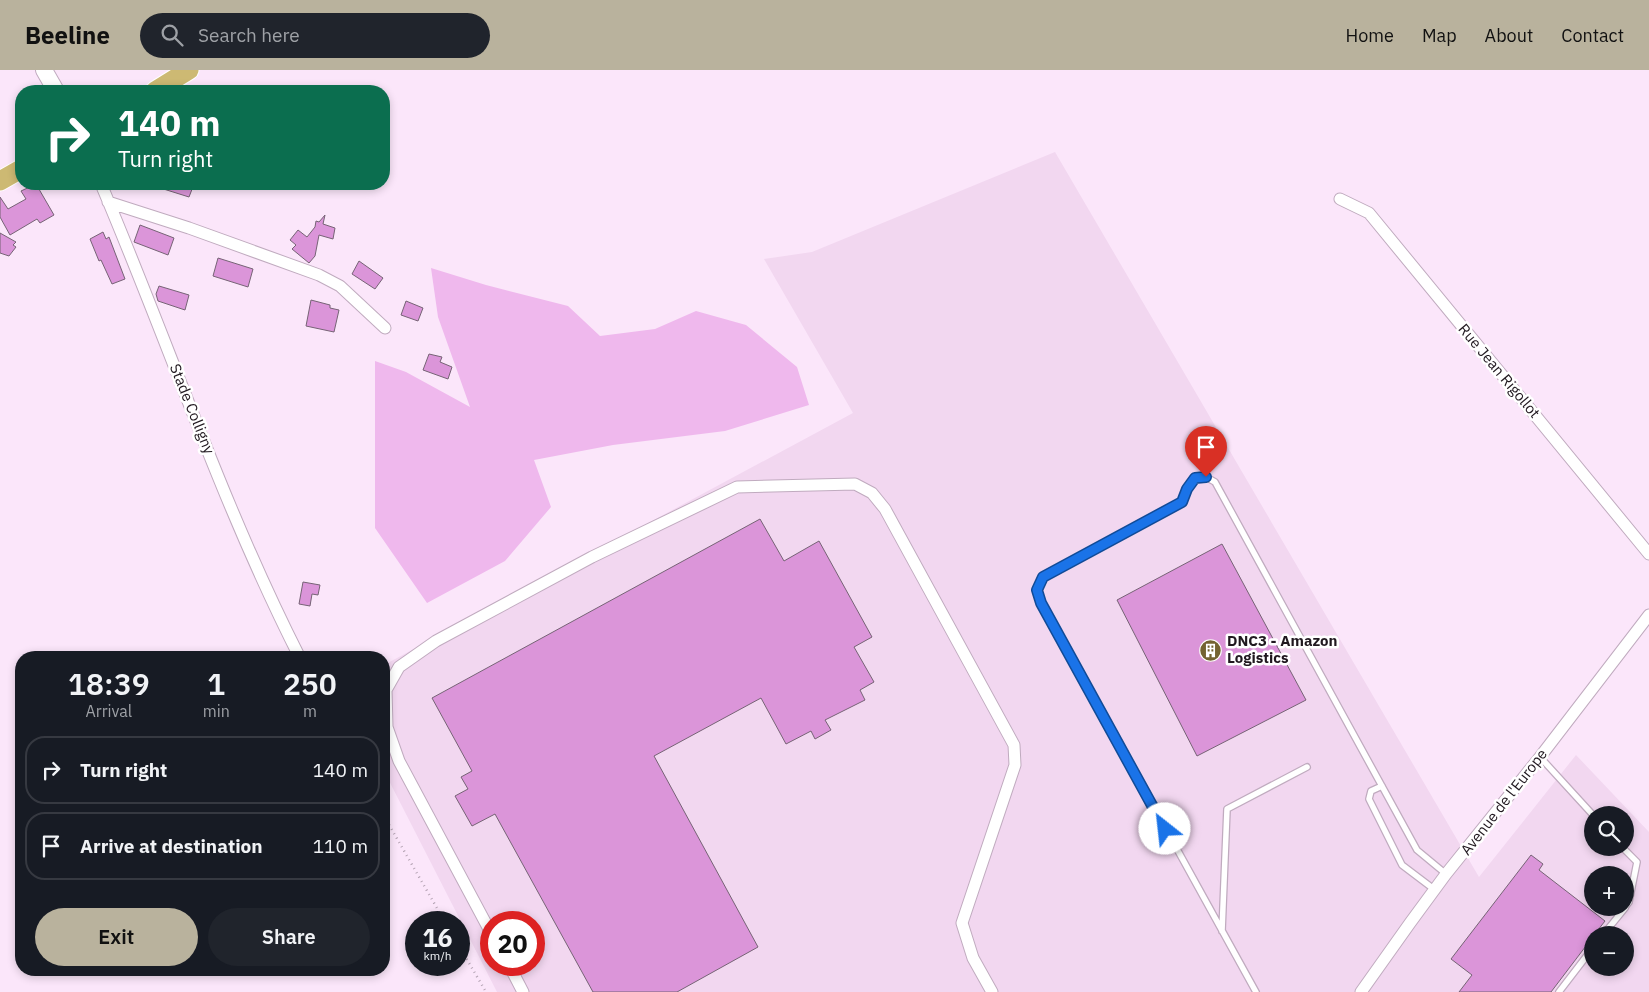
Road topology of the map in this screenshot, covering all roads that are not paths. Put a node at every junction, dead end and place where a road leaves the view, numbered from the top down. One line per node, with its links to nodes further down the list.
1 (44, 70): 3 (street)
2 (189, 70): 4 (main road)
3 (53, 85)
4 (165, 85)
5 (15, 172): 6 (main road)
6 (0, 181)
7 (103, 190): 9 (street, Stade Colligny)
8 (1340, 199): 11 (street, Rue Jean Rigollot)
9 (108, 202): 10 (street); 13 (street, Stade Colligny)
10 (385, 328)
11 (1649, 554)
12 (1649, 615): 16 (street, Avenue de l'Europe)
13 (296, 651)
14 (390, 683): 31 (street)
15 (390, 735): 24 (street)
16 (1540, 758): 19 (lane); 21 (street, Avenue de l'Europe)
17 (1307, 767): 27 (lane)
18 (1382, 786): 21 (lane); 23 (lane); 27 (lane)
19 (1585, 806)
20 (1631, 856): 22 (lane)
21 (1446, 874): 23 (street, Avenue de l'Europe)
22 (1634, 877)
23 (1435, 890): 33 (street, Avenue de l'Europe)
24 (480, 912)
25 (1618, 916): 26 (lane)
26 (1610, 926)
27 (1222, 933): 32 (lane)
28 (1584, 959): 34 (lane)
29 (514, 976): 30 (street)
30 (523, 992)
31 (992, 992)
32 (1256, 992)
33 (1361, 992)
34 (1558, 992)

